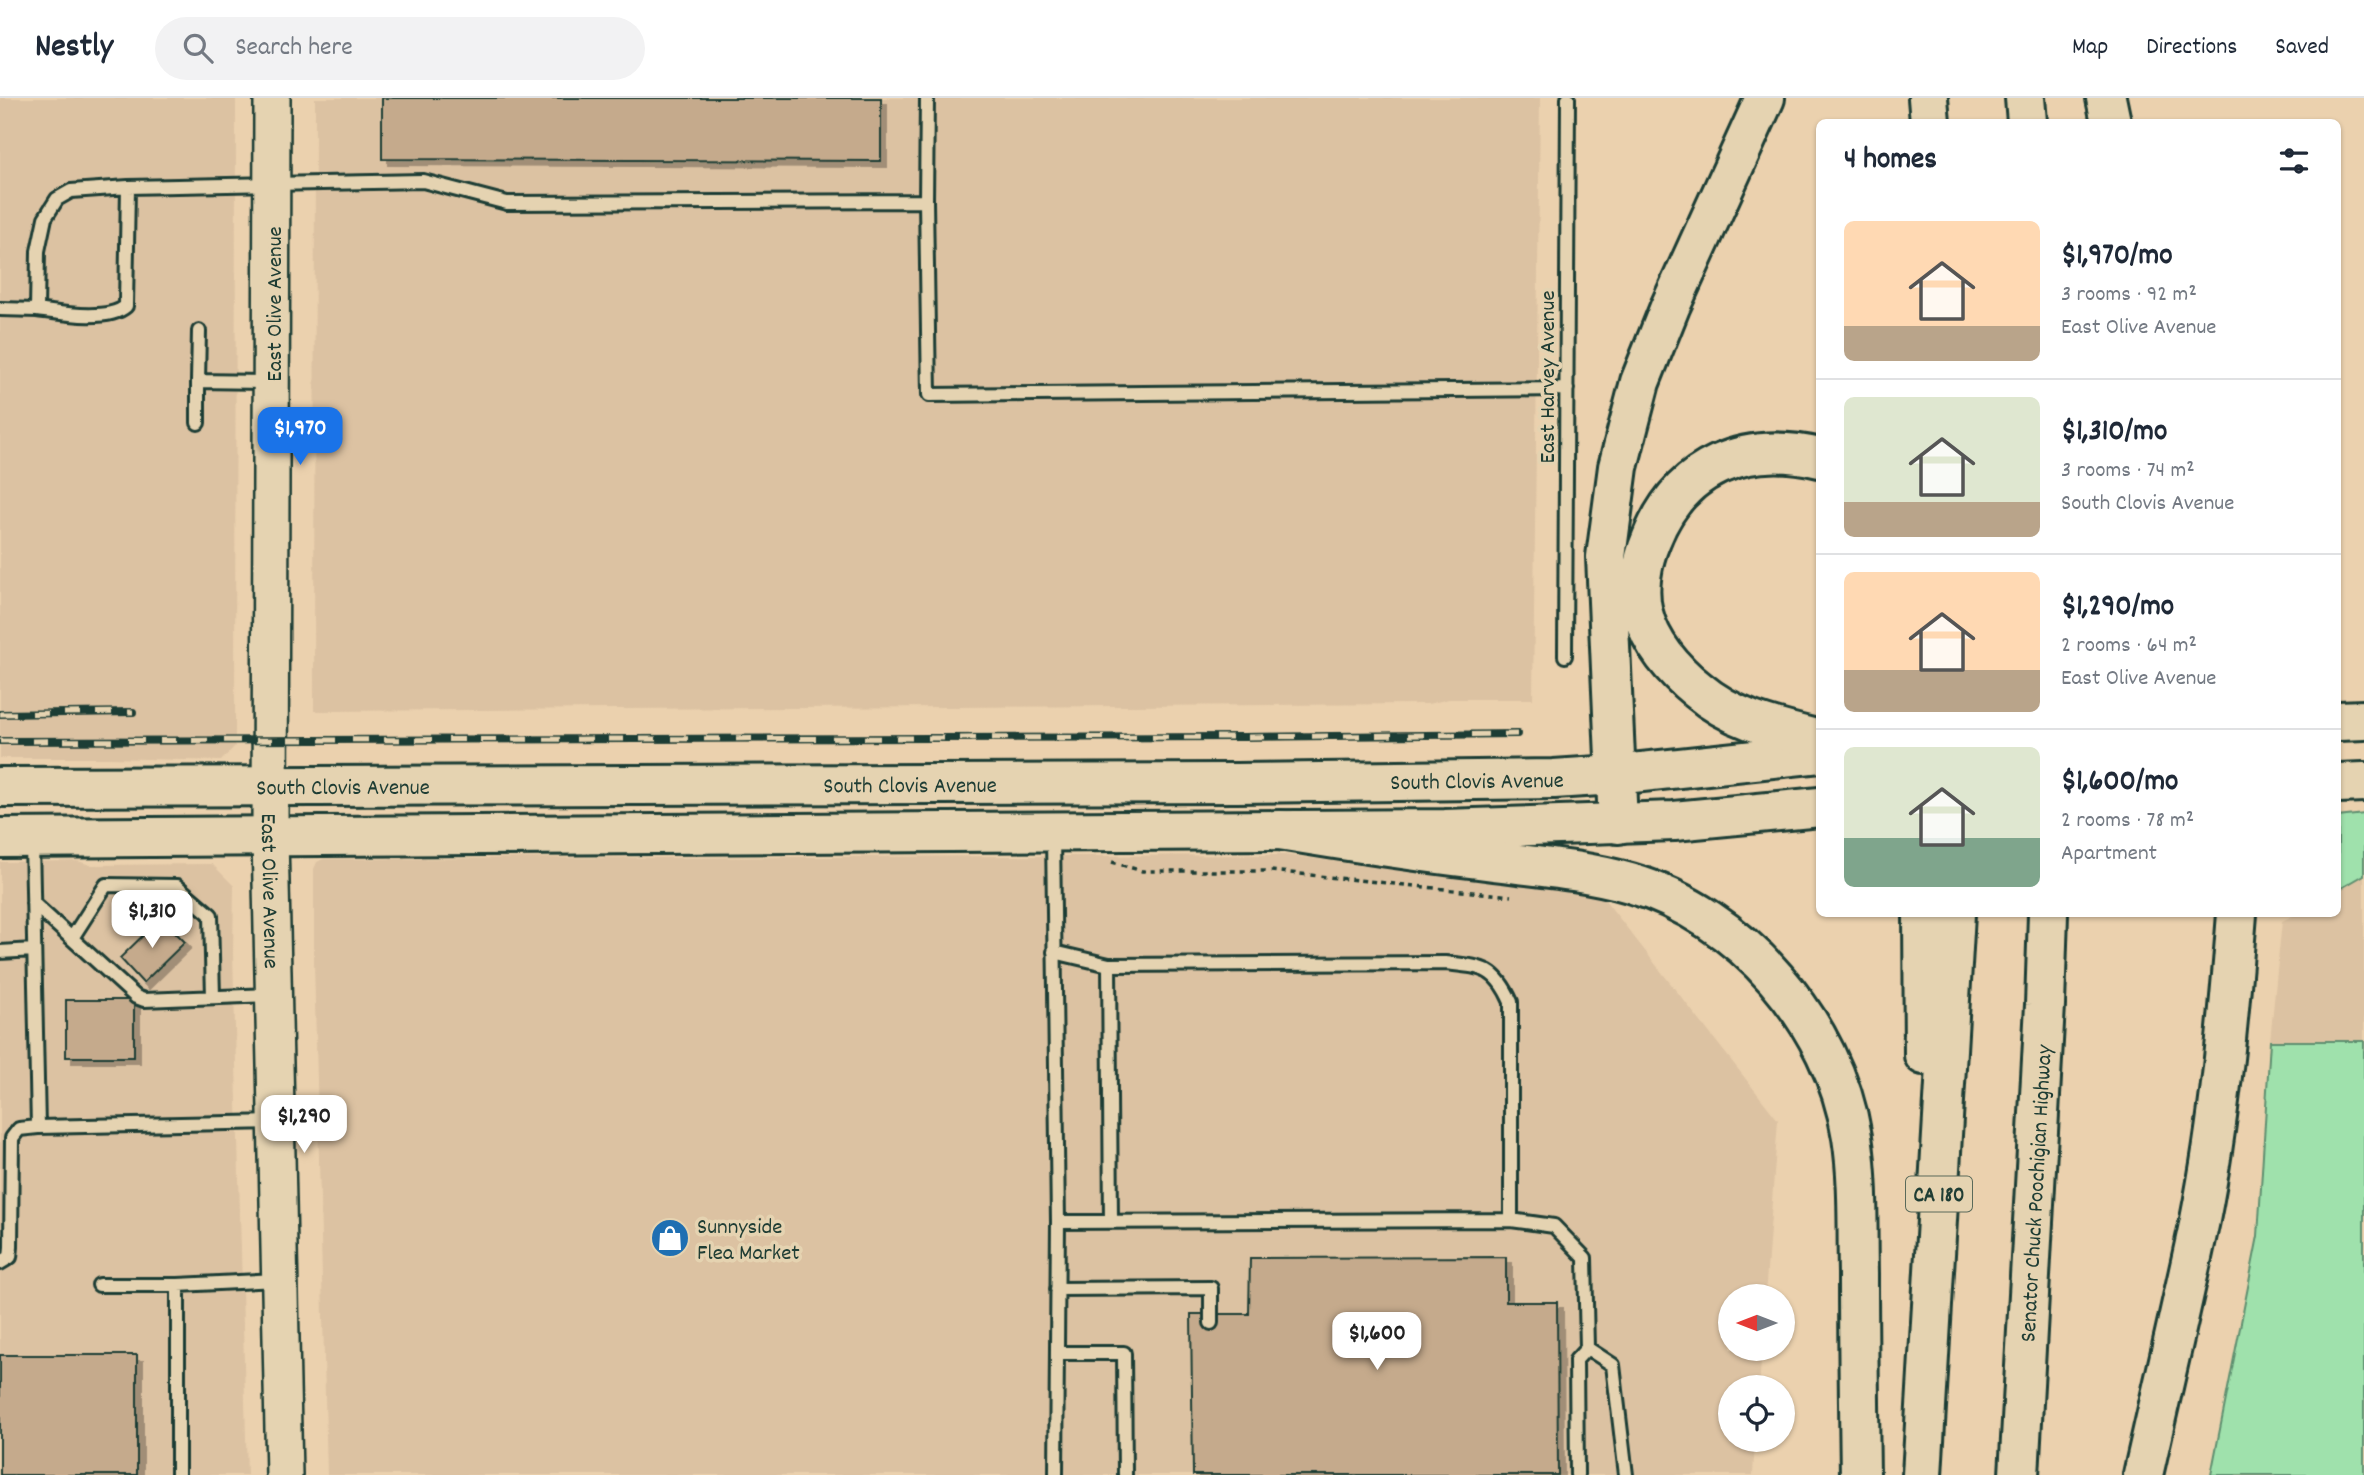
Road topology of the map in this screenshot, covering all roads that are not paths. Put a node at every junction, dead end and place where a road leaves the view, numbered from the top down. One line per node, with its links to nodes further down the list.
1 (272, 98): 11 (main road, East Olive Avenue)
2 (927, 98): 13 (lane)
3 (1569, 98): 19 (lane, East Harvey Avenue)
4 (1765, 98): 27 (main road)
5 (1928, 98): 8 (main road)
6 (2025, 98): 9 (main road)
7 (2106, 98): 10 (main road)
8 (1930, 119)
9 (2027, 119)
10 (2111, 119)
11 (273, 183): 12 (lane); 13 (lane); 18 (main road, East Olive Avenue)
12 (128, 187): 15 (lane); 15 (lane)
13 (926, 201): 19 (lane)
14 (0, 309): 15 (lane)
15 (37, 310)
16 (199, 331): 17 (lane)
17 (198, 381): 18 (lane); 20 (lane)
18 (272, 382): 31 (main road, East Olive Avenue)
19 (1567, 389): 22 (lane, East Harvey Avenue)
20 (198, 423)
21 (1816, 457): 25 (main road)
22 (1565, 656)
23 (2364, 720): 24 (main road)
24 (2341, 721)
25 (1816, 739)
26 (1816, 753): 27 (main road, South Clovis Avenue)
27 (1614, 775): 28 (main road, South Clovis Avenue); 34 (main road)
28 (1396, 781): 31 (main road, South Clovis Avenue); 36 (main road)
29 (2364, 782): 30 (main road)
30 (2341, 783)
31 (271, 785): 32 (main road, South Clovis Avenue); 37 (main road, East Olive Avenue)
32 (0, 787)
33 (1816, 807): 34 (main road)
34 (1618, 824): 35 (main road)
35 (1280, 831): 36 (main road); 71 (main road)
36 (1053, 832): 37 (main road); 47 (lane)
37 (270, 837): 38 (main road); 49 (main road, East Olive Avenue)
38 (16, 838): 39 (lane)
39 (33, 903): 44 (lane); 45 (lane)
40 (1923, 917): 64 (main road)
41 (1955, 917): 64 (main road, CA 180)
42 (2048, 917): 73 (main road, Senator Chuck Poochigian Highway)
43 (2237, 917): 74 (main road)
44 (72, 938): 50 (lane); 50 (lane)
45 (34, 950): 46 (lane); 52 (lane)
46 (0, 952)
47 (1054, 952): 48 (lane); 55 (lane)
48 (1109, 965): 53 (lane); 54 (lane)
49 (272, 995): 50 (lane); 51 (main road, East Olive Avenue)
50 (214, 997)
51 (275, 1122): 52 (lane); 57 (main road, East Olive Avenue)
52 (38, 1127): 56 (lane)
53 (1511, 1220): 54 (lane); 62 (lane)
54 (1111, 1221): 55 (lane)
55 (1058, 1222): 60 (lane)
56 (0, 1263)
57 (279, 1280): 59 (lane); 66 (main road, East Olive Avenue)
58 (99, 1285): 59 (lane)
59 (178, 1285): 65 (lane)
60 (1057, 1289): 61 (lane); 63 (lane)
61 (1211, 1323)
62 (1587, 1348): 69 (lane); 70 (lane)
63 (1057, 1353): 67 (lane); 68 (lane)
64 (1927, 1393): 72 (main road, CA 180)
65 (178, 1475)
66 (284, 1475)
67 (1056, 1475)
68 (1125, 1475)
69 (1577, 1475)
70 (1626, 1475)
71 (1860, 1475)
72 (1922, 1475)
73 (2019, 1475)
74 (2143, 1475)

